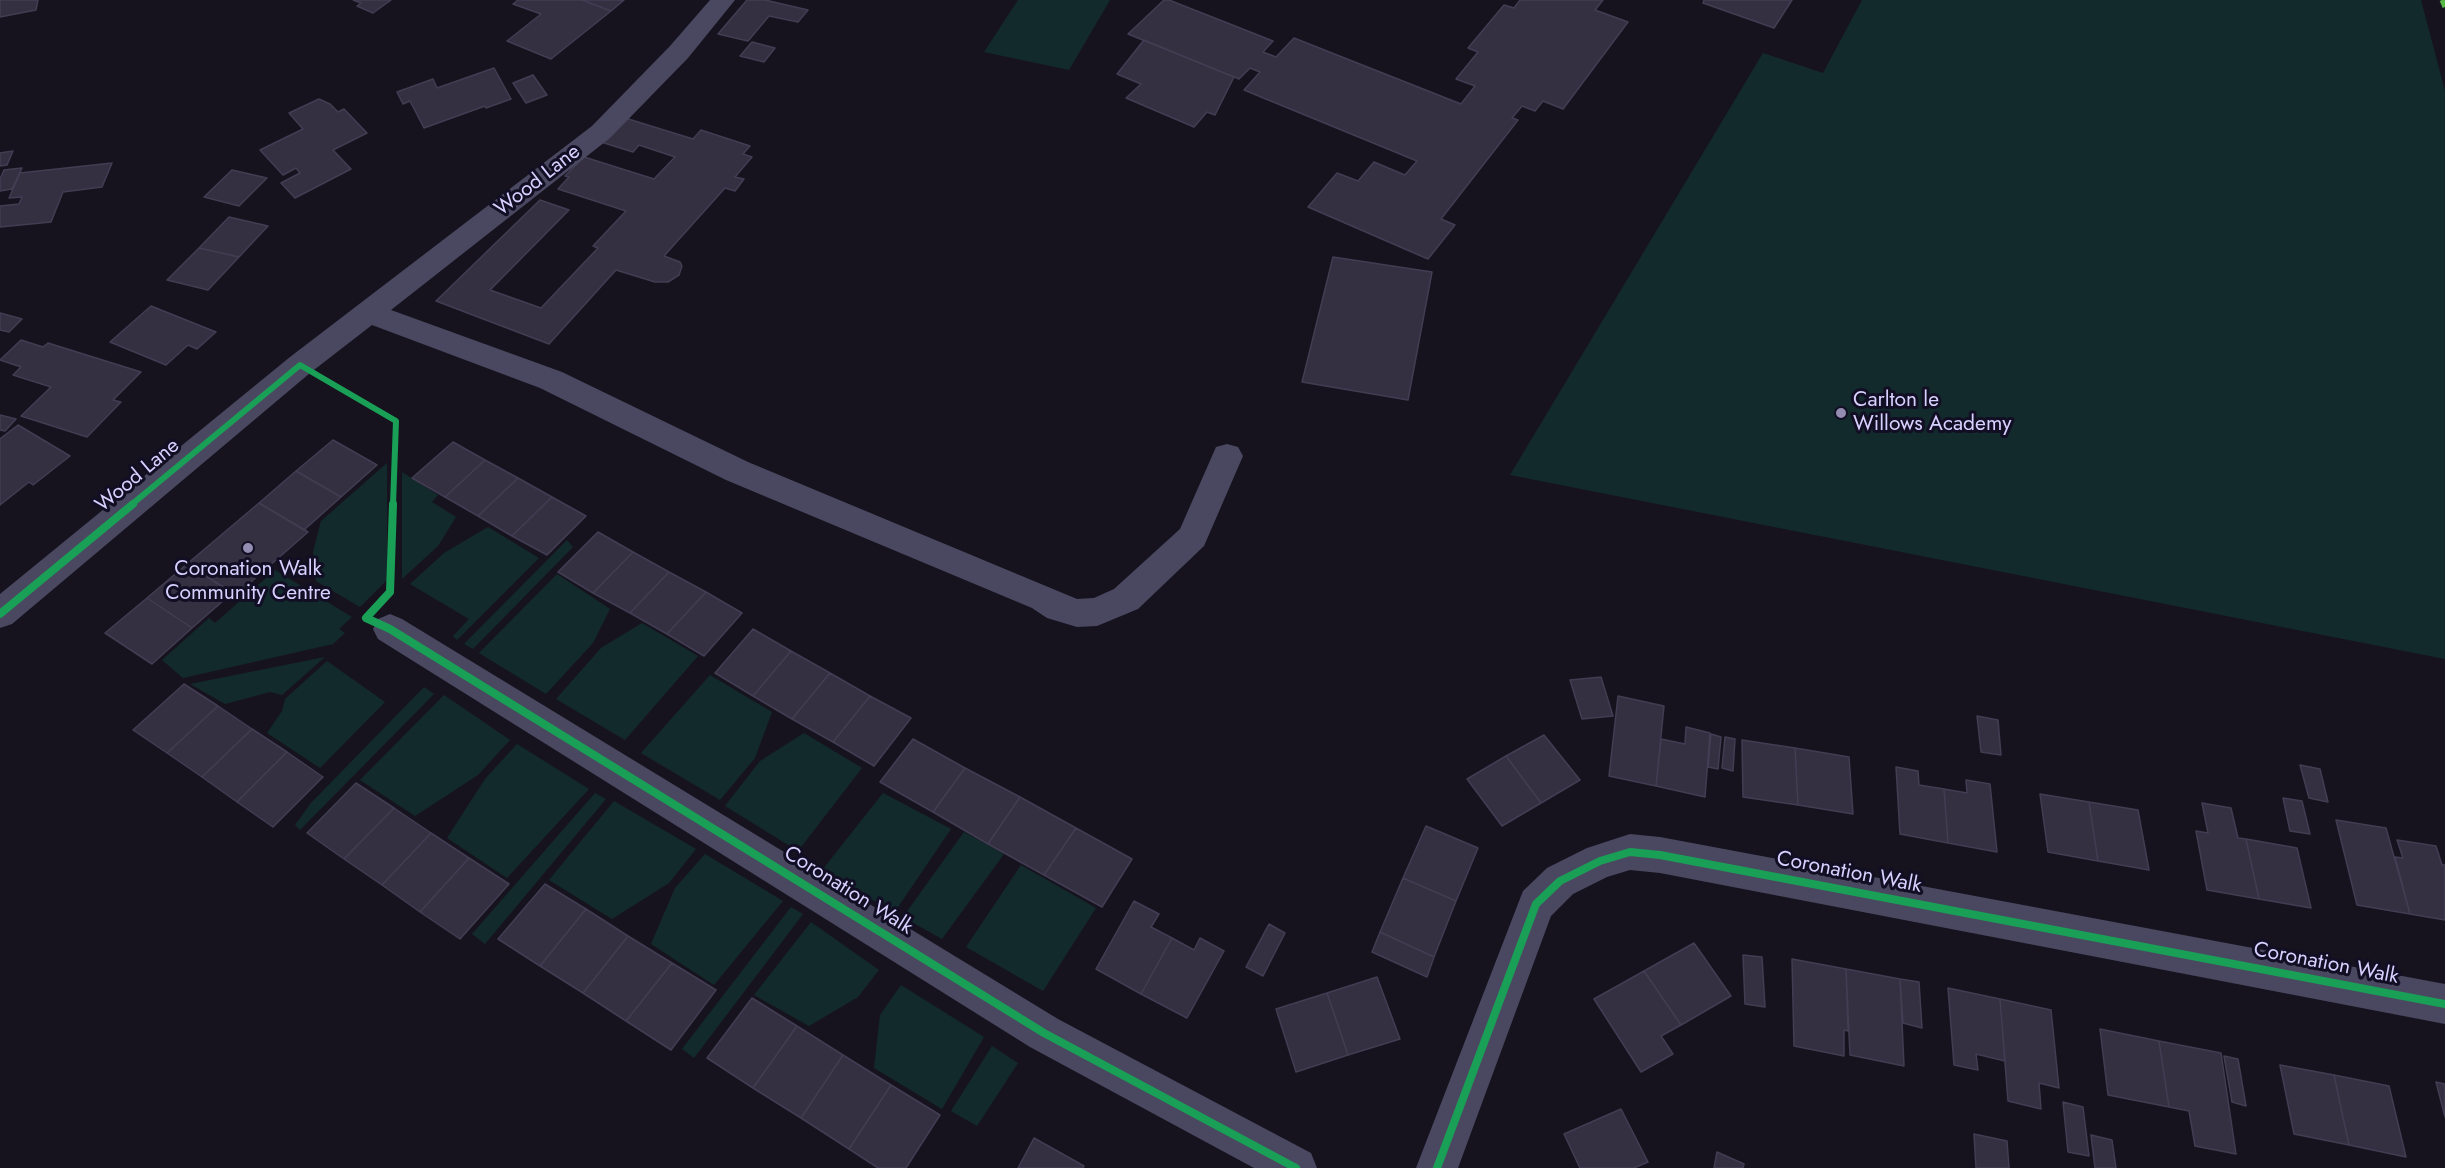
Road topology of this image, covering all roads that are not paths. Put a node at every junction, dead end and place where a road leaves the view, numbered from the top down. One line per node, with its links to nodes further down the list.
1 (723, 0): 2 (street, Wood Lane)
2 (367, 312): 3 (street); 4 (street, Wood Lane)
3 (1227, 456)
4 (0, 614)
5 (390, 629): 7 (street, Coronation Walk)
6 (2445, 1004): 8 (street, Coronation Walk)
7 (1296, 1168)
8 (1437, 1168)

